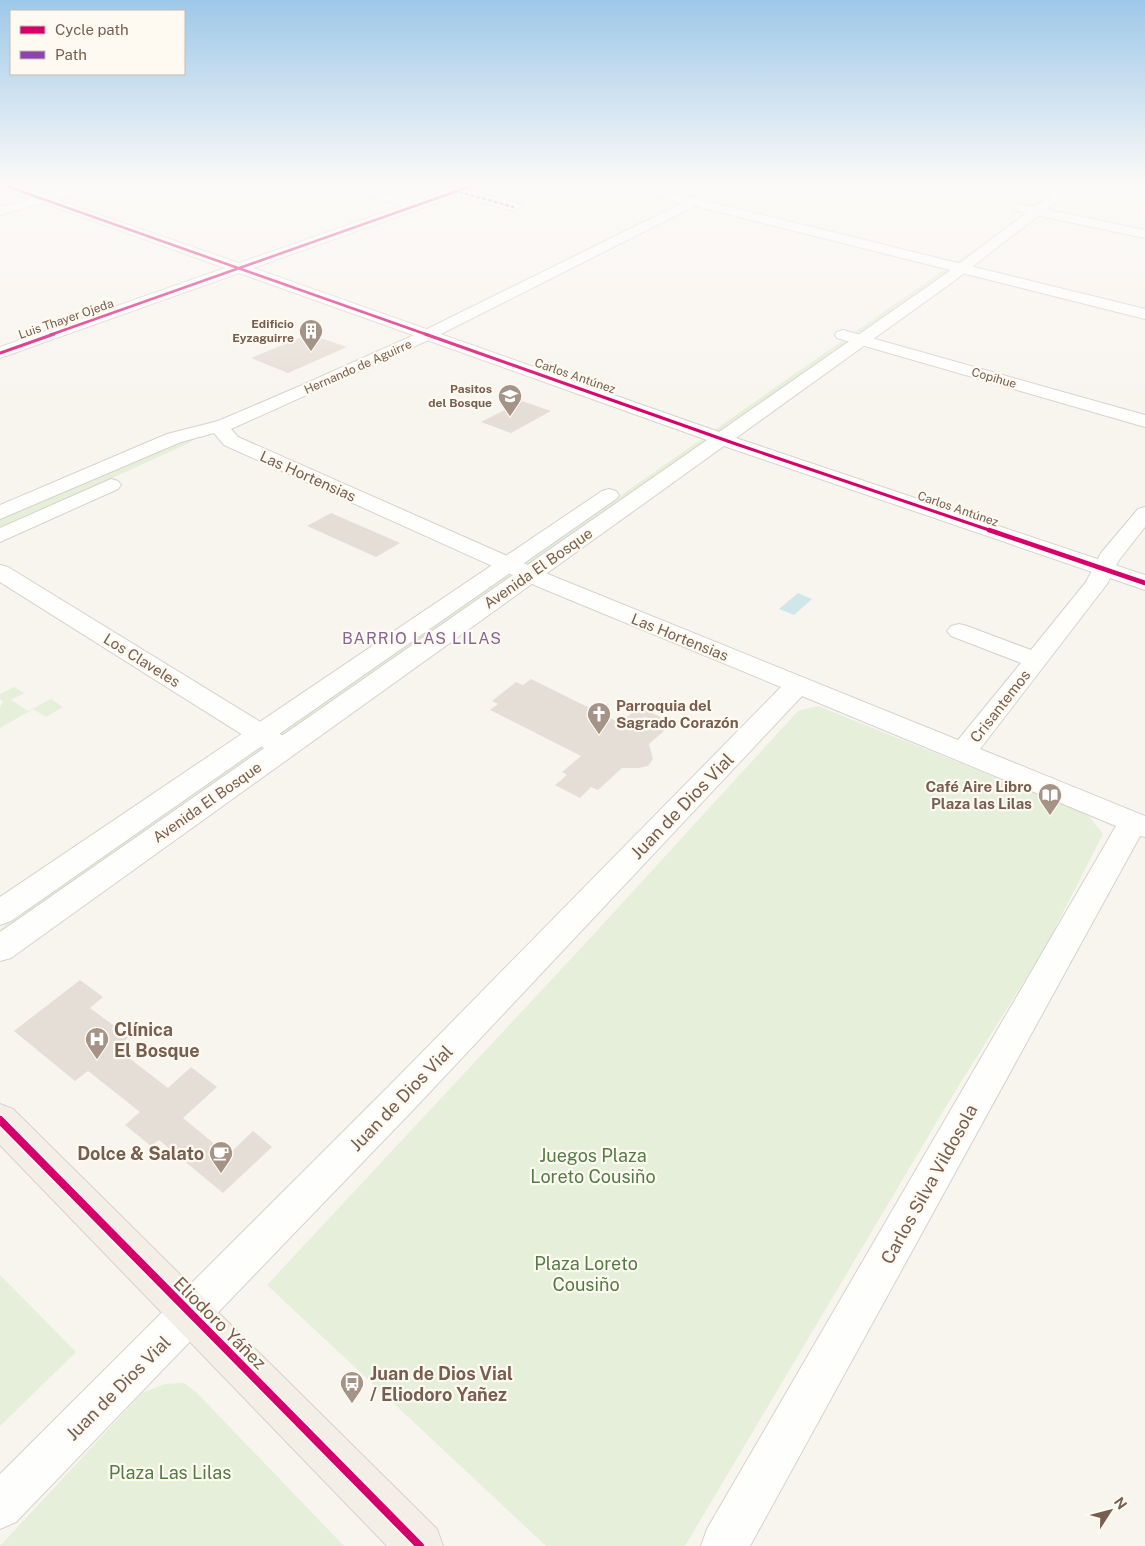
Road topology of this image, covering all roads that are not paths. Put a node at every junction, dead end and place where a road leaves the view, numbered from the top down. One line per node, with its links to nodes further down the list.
1 (204, 256): 8 (street, Carlos Antúnez)
2 (272, 256): 8 (street, Luis Thayer Ojeda)
3 (586, 256): 11 (street, Hernando de Aguirre)
4 (913, 256): 7 (street)
5 (956, 256): 7 (street, Avenida El Bosque)
6 (978, 256): 9 (street, Avenida El Bosque)
7 (945, 264): 9 (street); 12 (street, Avenida El Bosque)
8 (238, 268): 11 (street, Carlos Antúnez); 13 (street, Luis Thayer Ojeda)
9 (962, 268): 10 (street); 12 (street, Avenida El Bosque)
10 (1145, 314)
11 (428, 335): 15 (street, Hernando de Aguirre); 16 (street, Carlos Antúnez)
12 (852, 337): 14 (street, Copihue); 16 (street, Avenida El Bosque)
13 (0, 353)
14 (1145, 421)
15 (224, 428): 17 (street, Hernando de Aguirre); 19 (street, Hernando de Aguirre); 21 (street, Las Hortensias)
16 (712, 435): 20 (street, Carlos Antúnez); 21 (street, Avenida El Bosque)
17 (0, 513)
18 (1145, 513): 20 (street, Crisantemos)
19 (0, 536)
20 (1104, 569): 23 (street, Carlos Antúnez); 25 (street, Crisantemos)
21 (519, 570): 26 (street, Las Hortensias); 27 (street, Avenida El Bosque); 28 (street, Avenida El Bosque)
22 (0, 572): 27 (street, Los Claveles)
23 (1145, 583)
24 (959, 631): 25 (street, Crisantemos)
25 (1036, 660): 29 (street, Crisantemos)
26 (797, 686): 29 (street, Las Hortensias); 34 (street, Juan de Dios Vial)
27 (261, 734): 28 (street, Los Claveles); 31 (street, Avenida El Bosque)
28 (284, 748): 32 (street, Avenida El Bosque)
29 (963, 752): 30 (street, Las Hortensias)
30 (1139, 824): 37 (street, Carlos Silva Vildosola)
31 (0, 914)
32 (0, 949)
33 (0, 1120): 34 (main road, Eliodoro Yáñez)
34 (191, 1314): 35 (street, Juan de Dios Vial); 36 (main road, Eliodoro Yáñez)
35 (0, 1506)
36 (420, 1546)
37 (724, 1546)

